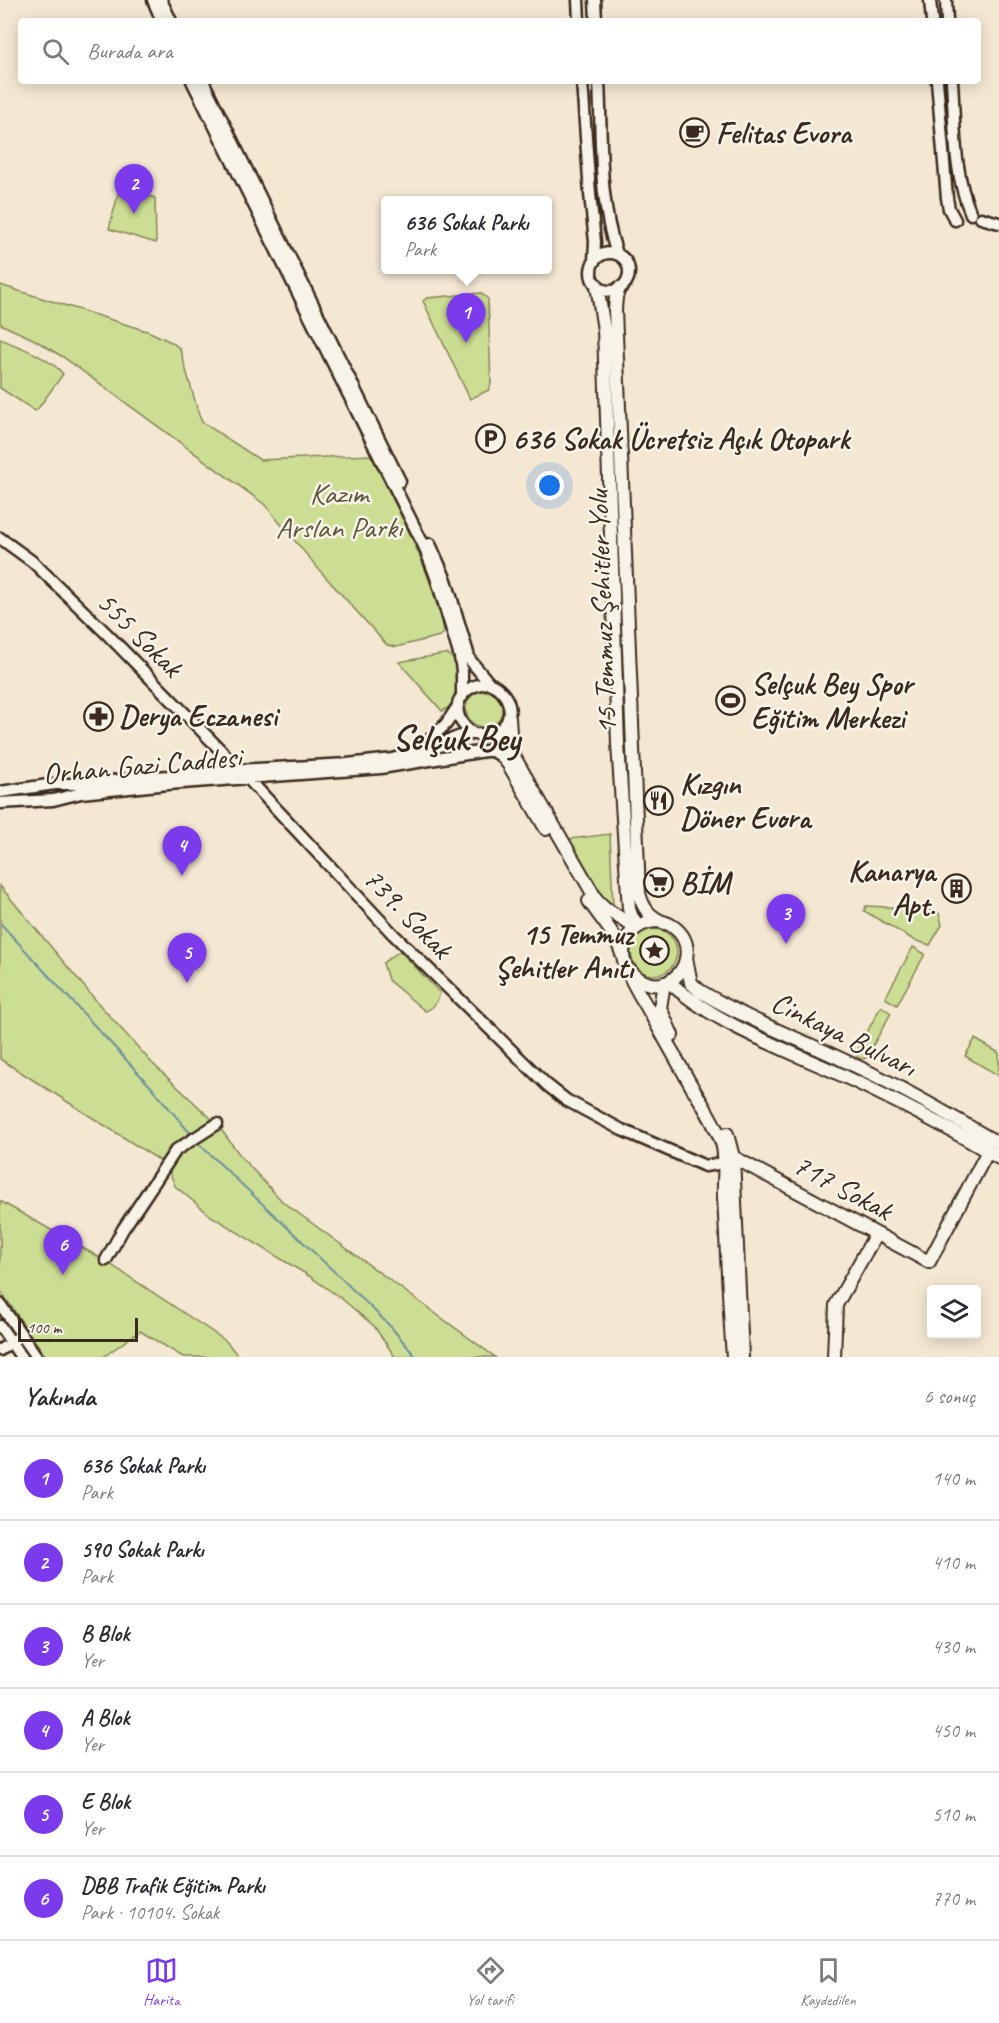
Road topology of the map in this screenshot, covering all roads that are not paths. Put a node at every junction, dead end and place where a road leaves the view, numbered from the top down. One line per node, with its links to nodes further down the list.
1 (153, 0): 7 (street)
2 (161, 0): 8 (street)
3 (578, 0): 9 (street)
4 (595, 0): 10 (street)
5 (930, 0): 11 (street)
6 (945, 0): 12 (street)
7 (161, 18)
8 (170, 18)
9 (579, 18)
10 (596, 18)
11 (932, 18)
12 (947, 18)
13 (193, 84): 27 (street)
14 (203, 84): 26 (street)
15 (582, 84): 22 (street)
16 (599, 84): 21 (street)
17 (937, 84): 19 (street)
18 (952, 84): 20 (street)
19 (955, 220)
20 (999, 223)
21 (617, 254): 22 (street); 24 (street)
22 (594, 261): 23 (street)
23 (597, 285): 24 (street); 36 (main road, 15 Temmuz Şehitler Yolu)
24 (619, 288): 35 (main road, 15 Temmuz Şehitler Yolu)
25 (0, 538): 32 (street, 555 Sokak)
26 (489, 683): 27 (street); 28 (street)
27 (460, 701): 29 (street); 32 (street)
28 (509, 718): 29 (street); 36 (main road)
29 (478, 735): 30 (street); 31 (street)
30 (502, 756): 31 (street, Orhan Gazi Caddesi); 37 (main road)
31 (405, 764): 32 (street, Orhan Gazi Caddesi)
32 (244, 775): 33 (street); 34 (street, Orhan Gazi Caddesi); 43 (street, 739. Sokak)
33 (0, 792)
34 (0, 803)
35 (664, 922): 36 (main road); 38 (main road)
36 (636, 927): 37 (main road)
37 (623, 956): 39 (main road)
38 (686, 957): 40 (main road); 42 (main road, Cinkaya Bulvarı)
39 (628, 970): 40 (main road); 43 (main road)
40 (667, 982): 42 (main road, Cinkaya Bulvarı); 43 (main road)
41 (218, 1124): 45 (street)
42 (996, 1151): 44 (main road, 717 Sokak)
43 (728, 1160): 44 (main road, 717 Sokak); 54 (main road); 55 (main road)
44 (876, 1234): 56 (main road)
45 (106, 1260)
46 (0, 1304): 47 (street)
47 (15, 1326): 48 (street); 49 (street)
48 (1, 1330): 50 (street)
49 (22, 1335): 50 (street); 53 (street)
50 (12, 1342): 51 (street); 52 (street)
51 (0, 1350)
52 (21, 1357)
53 (37, 1357)
54 (733, 1357)
55 (742, 1357)
56 (834, 1357)

